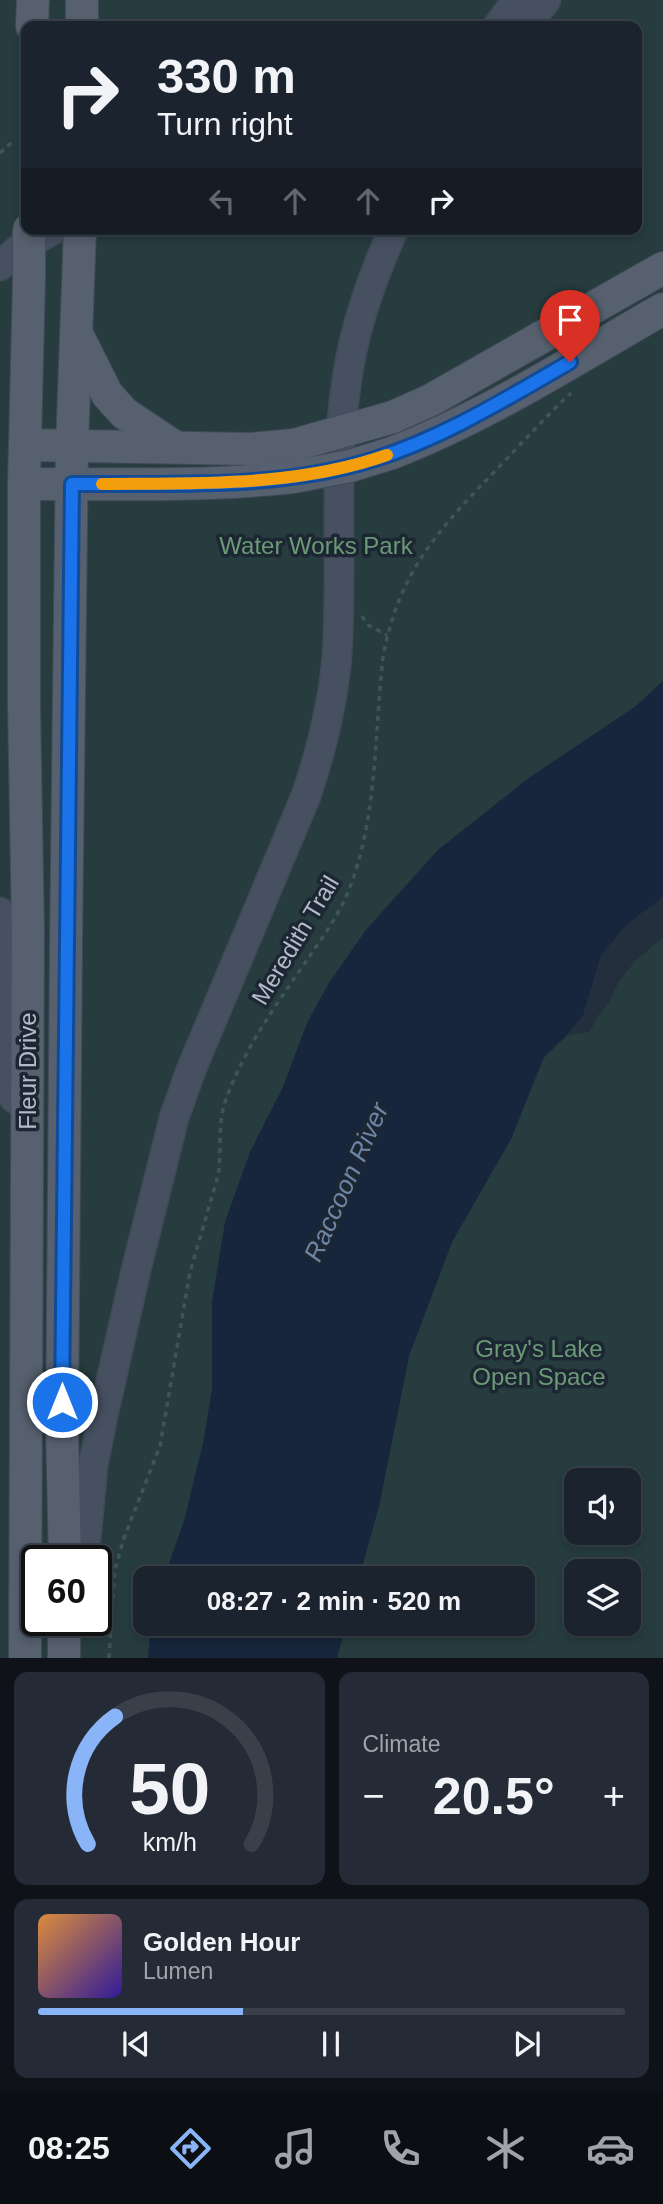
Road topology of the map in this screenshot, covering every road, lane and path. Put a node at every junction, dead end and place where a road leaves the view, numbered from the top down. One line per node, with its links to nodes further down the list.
1 (33, 0): 5 (main road)
2 (82, 0): 6 (main road)
3 (517, 0): 7 (main road)
4 (546, 0): 8 (main road)
5 (32, 21)
6 (82, 21)
7 (502, 21)
8 (530, 21)
9 (12, 142): 10 (path)
10 (0, 153)
11 (29, 235): 20 (main road, Fleur Drive, bridge)
12 (44, 235): 15 (main road)
13 (80, 235): 18 (main road, Fleur Drive)
14 (391, 235): 28 (main road)
15 (0, 266)
16 (663, 268): 22 (main road, bridge)
17 (663, 309): 24 (main road, bridge)
18 (76, 333): 21 (main road, Fleur Drive); 22 (main road)
19 (579, 386): 34 (path, Meredith Trail)
20 (25, 446): 21 (main road); 23 (main road, Fleur Drive)
21 (72, 446): 22 (main road); 24 (main road, Fleur Drive)
22 (175, 447)
23 (24, 484): 24 (main road); 26 (main road, Fleur Drive)
24 (72, 484): 27 (main road, Fleur Drive)
25 (0, 912): 26 (main road)
26 (27, 1283): 31 (main road, Fleur Drive)
27 (65, 1545)
28 (85, 1545)
29 (64, 1636): 32 (main road)
30 (78, 1636): 33 (main road)
31 (26, 1658)
32 (64, 1658)
33 (76, 1658)
34 (108, 1658)

